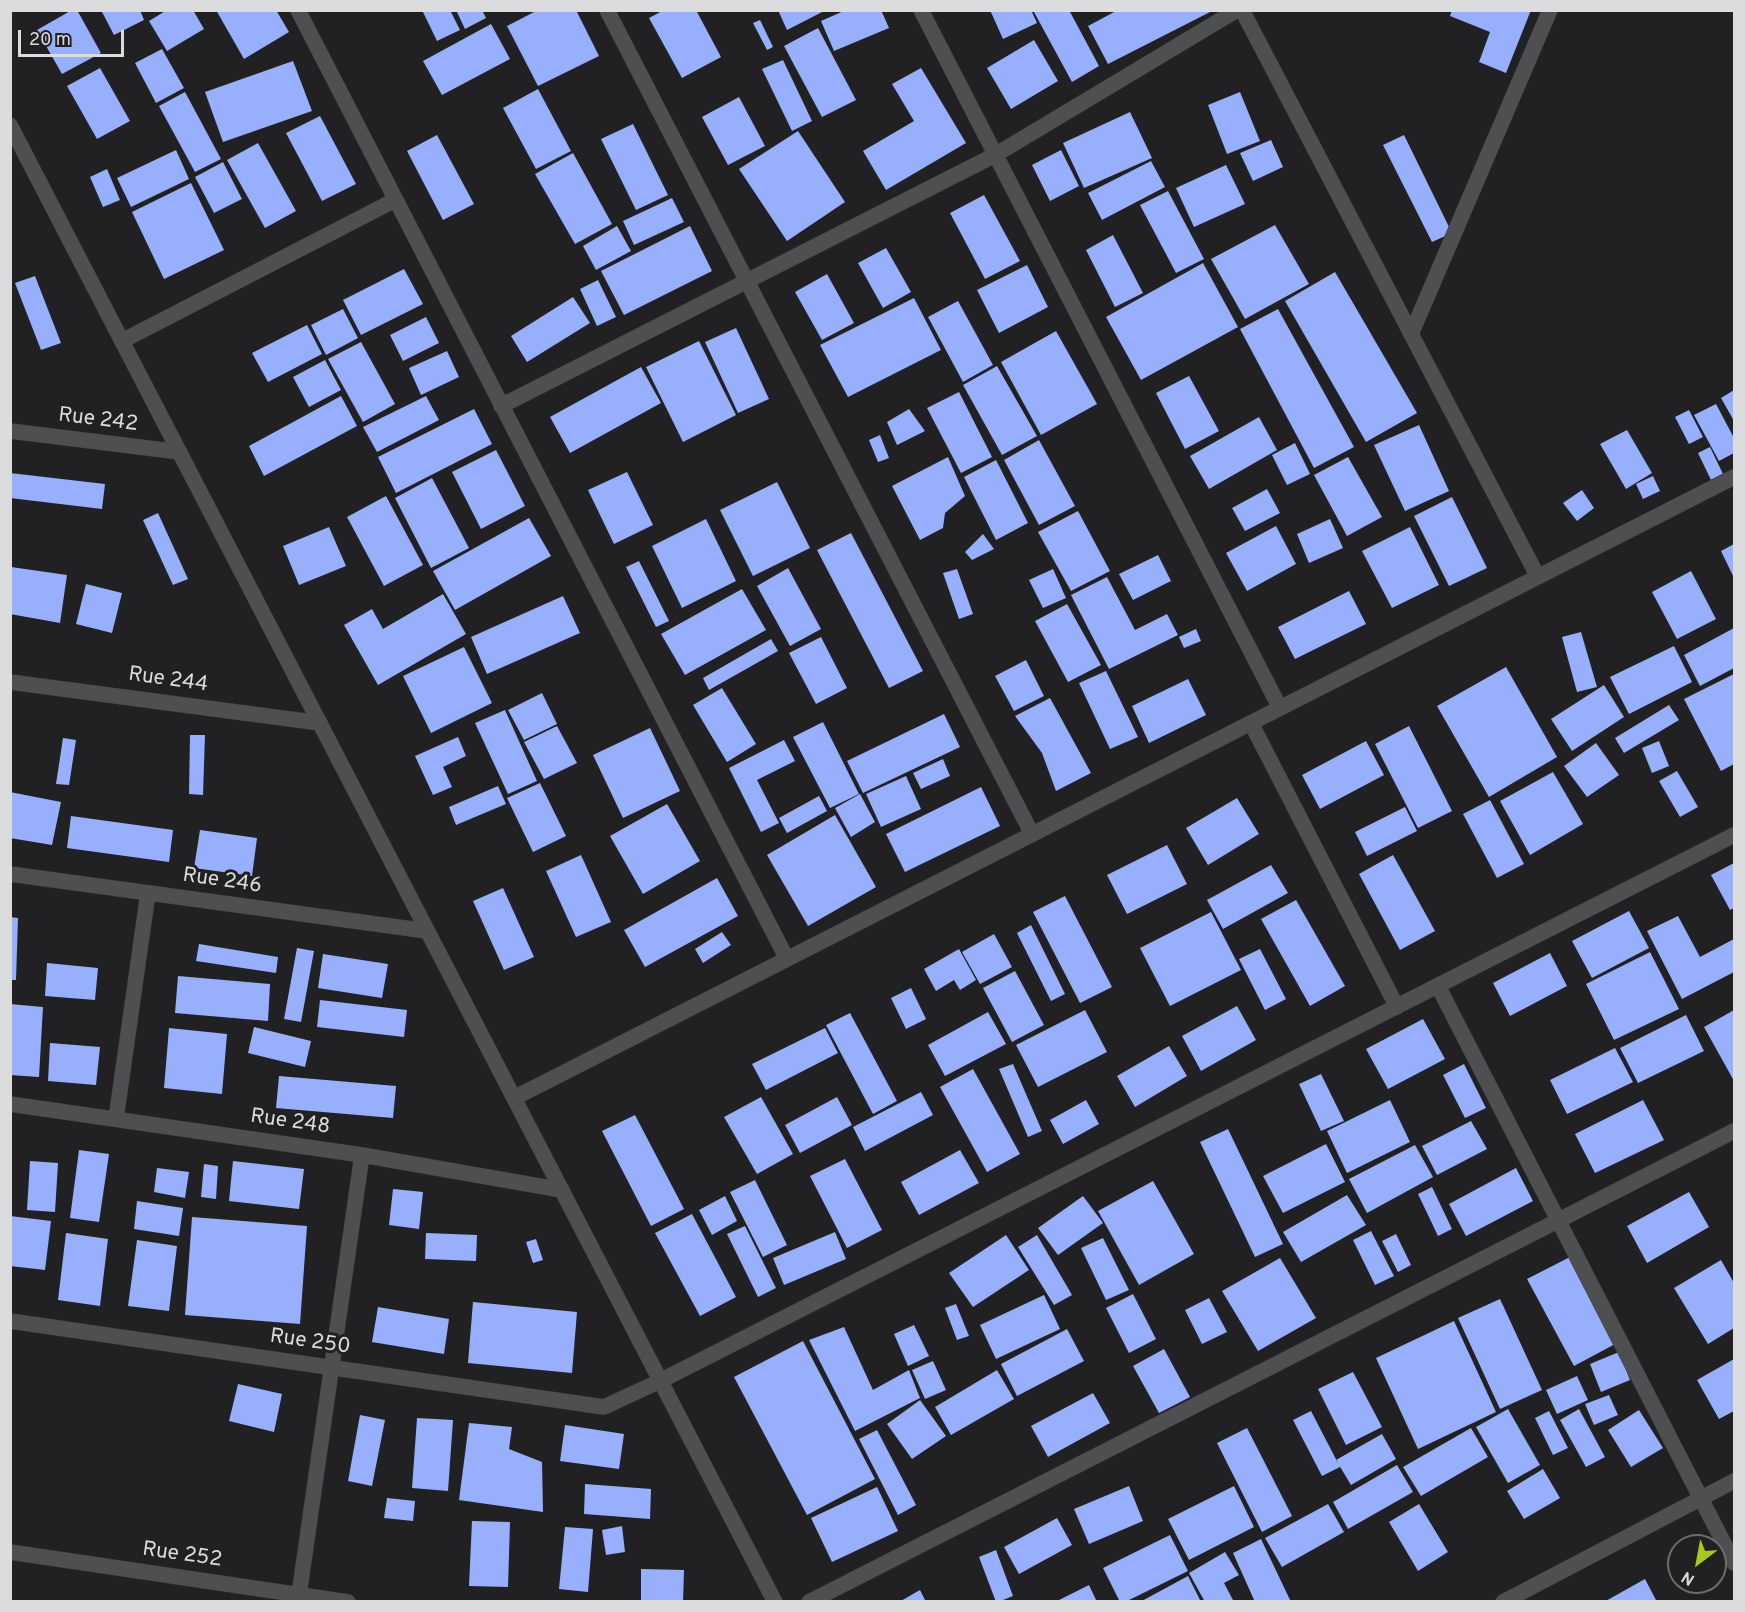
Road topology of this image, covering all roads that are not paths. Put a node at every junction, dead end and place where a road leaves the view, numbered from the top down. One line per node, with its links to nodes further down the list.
1 (298, 10): 9 (street)
2 (607, 10): 10 (street)
3 (921, 10): 8 (street)
4 (1237, 10): 8 (street)
5 (1242, 10): 11 (street)
6 (1550, 10): 11 (street)
7 (10, 125): 12 (street)
8 (995, 155): 10 (street); 19 (street)
9 (395, 200): 12 (street); 13 (street)
10 (747, 281): 13 (street); 22 (street)
11 (1412, 332): 17 (street)
12 (122, 341): 15 (street)
13 (501, 406): 27 (street)
14 (10, 431): 15 (street, Rue 242)
15 (180, 452): 20 (street)
16 (1734, 477): 17 (street)
17 (1538, 577): 19 (street)
18 (10, 682): 20 (street, Rue 244)
19 (1280, 708): 21 (street)
20 (320, 723): 26 (street)
21 (1251, 723): 22 (street); 29 (street)
22 (1032, 834): 27 (street)
23 (1734, 835): 28 (street)
24 (10, 874): 25 (street, Rue 246)
25 (148, 893): 26 (street, Rue 246); 32 (street)
26 (428, 931): 30 (street)
27 (787, 959): 30 (street)
28 (1437, 986): 29 (street); 36 (street)
29 (1397, 1007): 39 (street)
30 (514, 1098): 35 (street)
31 (10, 1104): 32 (street, Rue 248)
32 (116, 1119): 34 (street, Rue 248)
33 (1734, 1131): 36 (street)
34 (362, 1155): 35 (street, Rue 248); 38 (street)
35 (562, 1190): 39 (street)
36 (1558, 1221): 41 (street); 47 (street)
37 (10, 1321): 38 (street, Rue 250)
38 (332, 1367): 39 (street, Rue 250); 44 (street)
39 (660, 1381): 46 (street)
40 (1734, 1482): 41 (street)
41 (1701, 1499): 43 (street); 48 (street)
42 (10, 1552): 44 (street, Rue 252)
43 (1734, 1563)
44 (299, 1598): 45 (street, Rue 252)
45 (348, 1602)
46 (775, 1602)
47 (809, 1602)
48 (1503, 1602)

